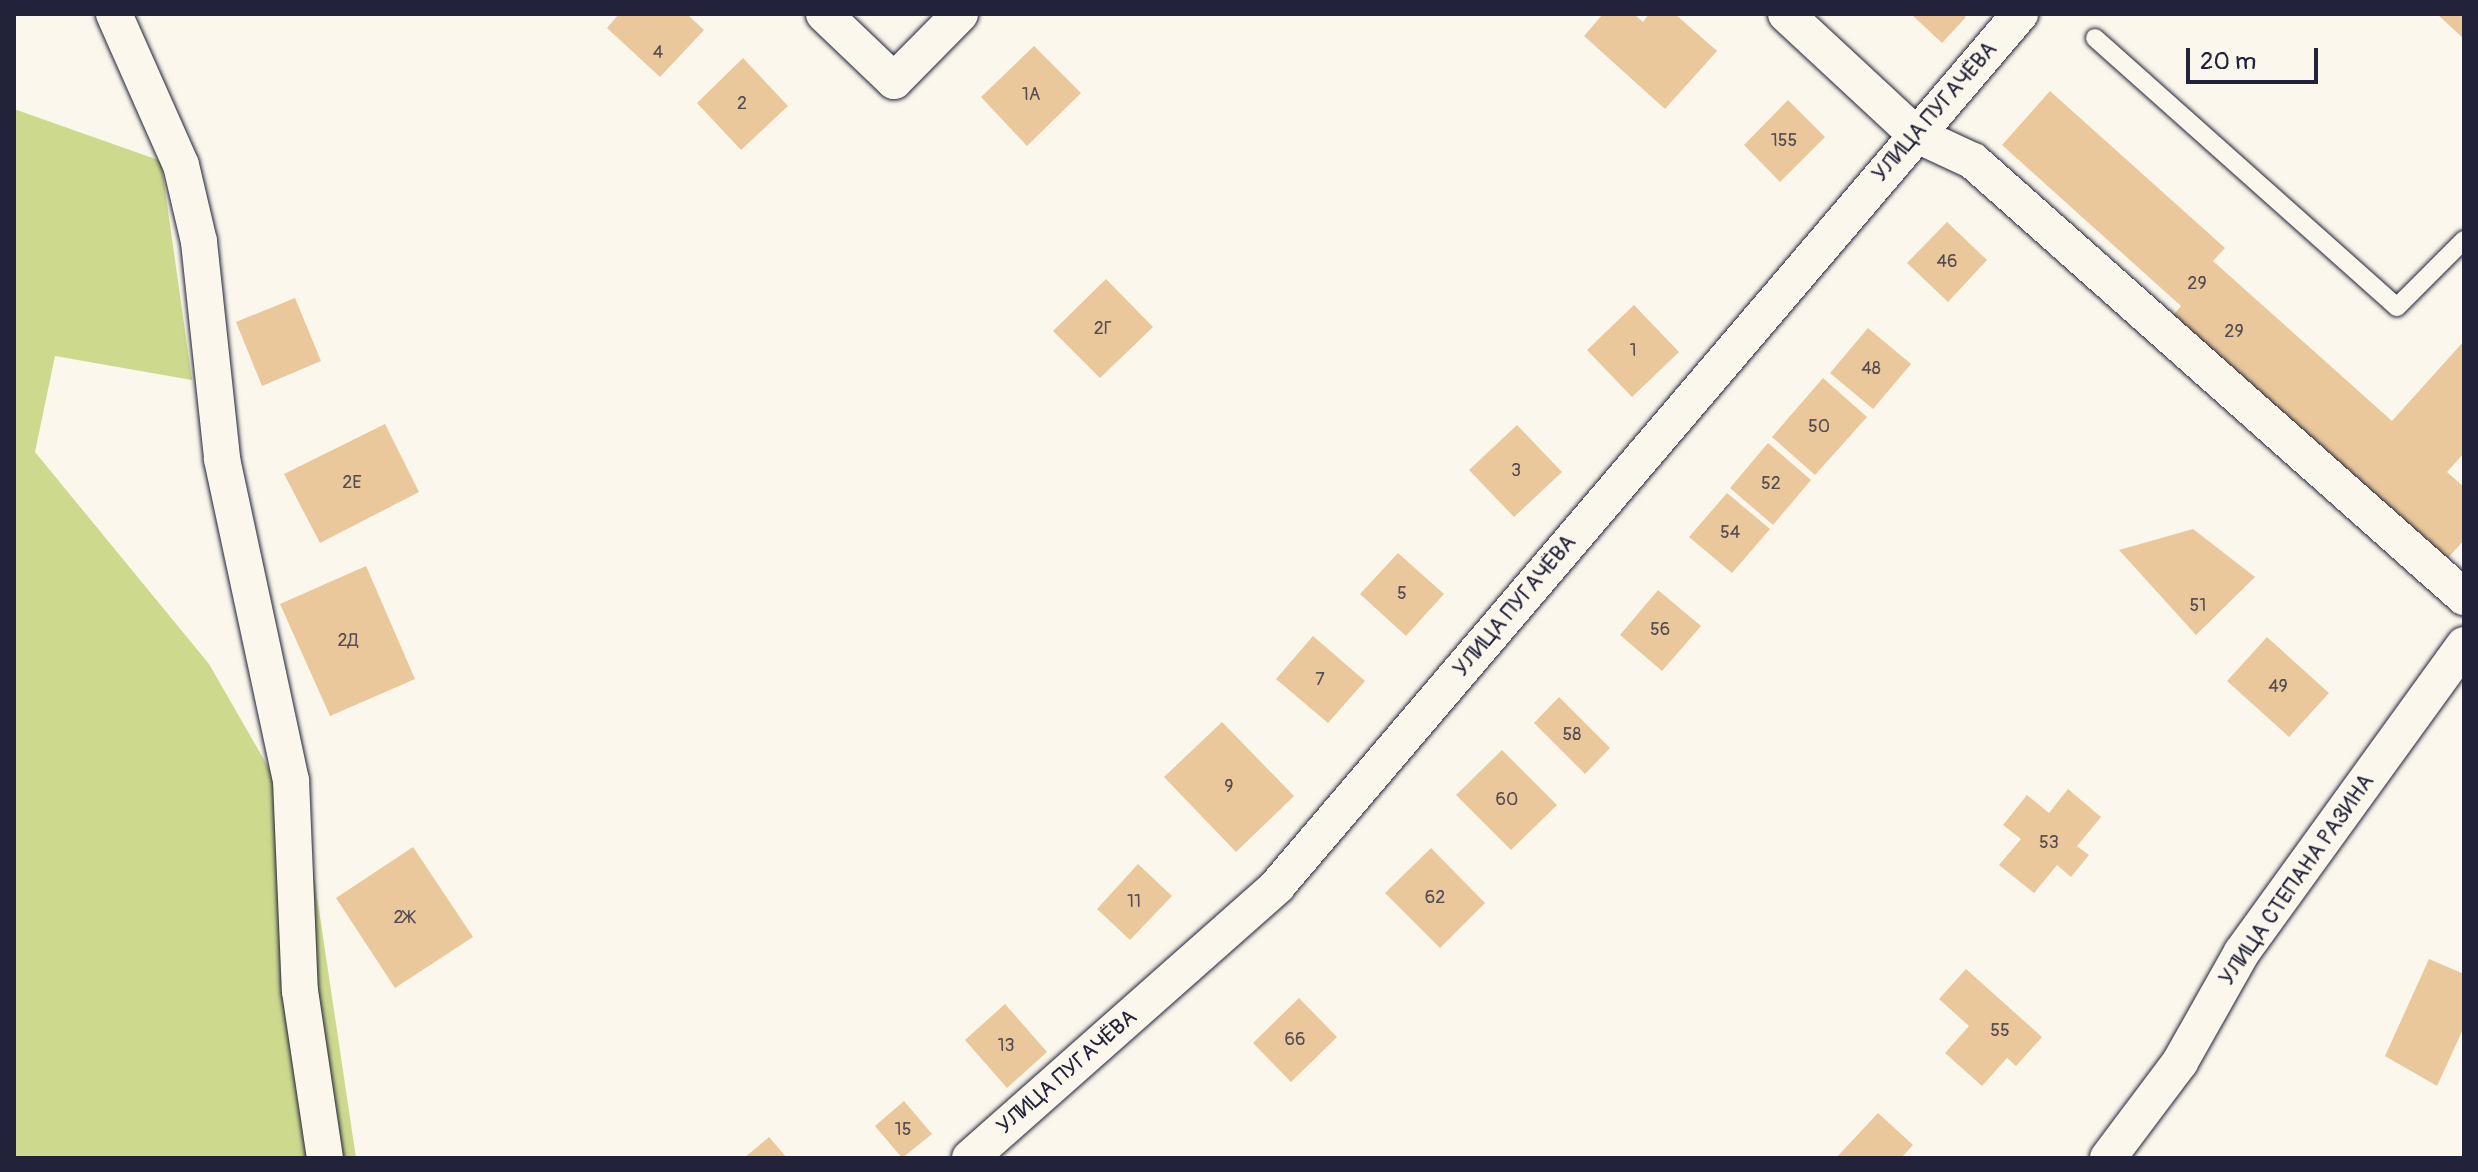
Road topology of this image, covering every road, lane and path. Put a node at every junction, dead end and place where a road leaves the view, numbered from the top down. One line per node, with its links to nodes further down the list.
1 (114, 14): 11 (street)
2 (824, 14): 3 (street)
3 (960, 14)
4 (2020, 14): 7 (street, УЛИЦА ПУГАЧЁВА)
5 (1797, 18): 7 (street)
6 (2095, 38): 8 (lane)
7 (1915, 134): 9 (street); 12 (street, УЛИЦА ПУГАЧЁВА)
8 (2464, 240)
9 (2464, 597)
10 (2464, 645): 13 (street, УЛИЦА СТЕПАНА РАЗИНА)
11 (325, 1158)
12 (970, 1158)
13 (2108, 1158)

